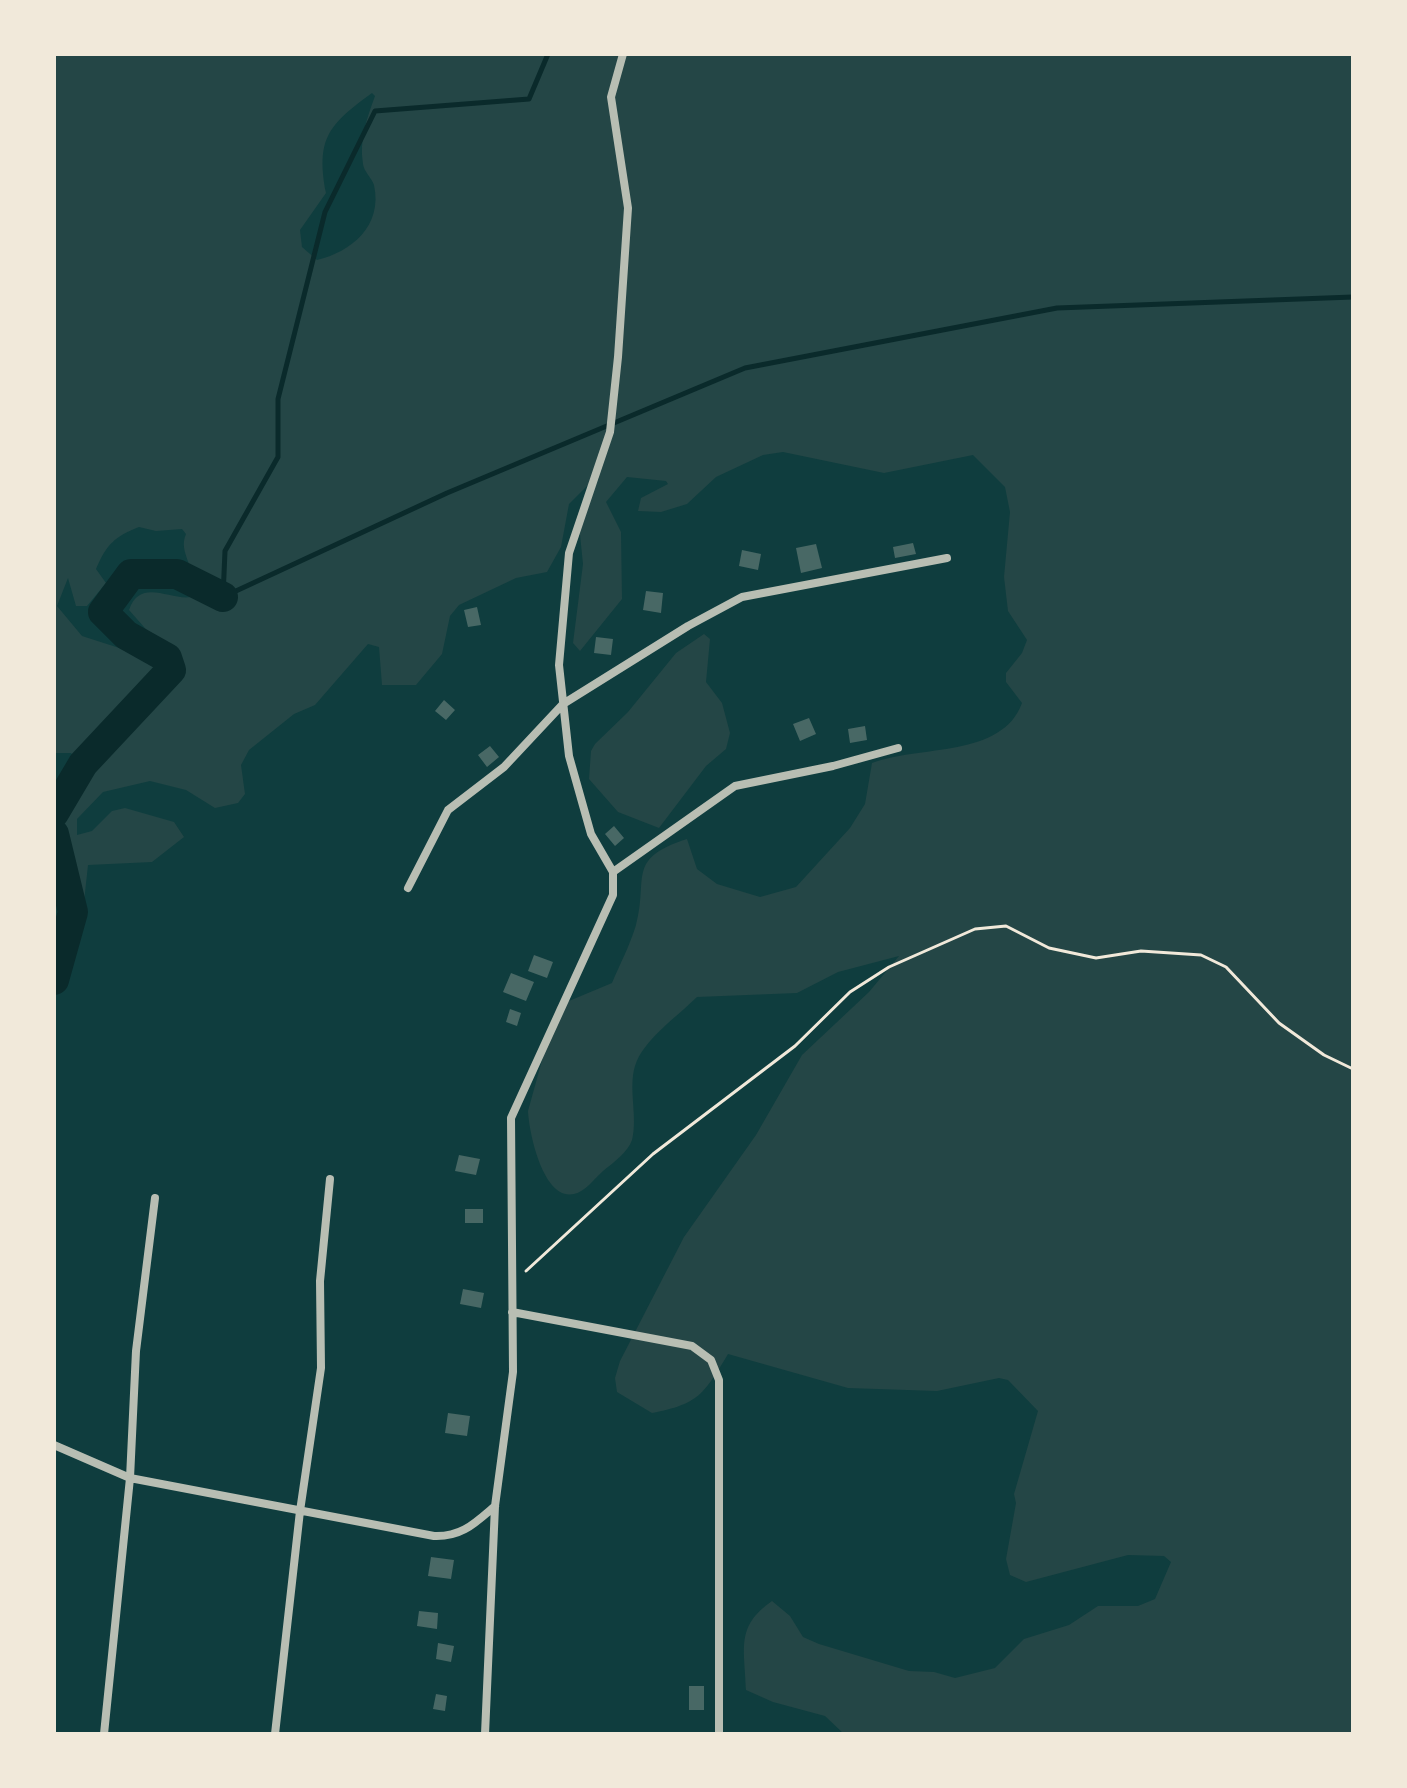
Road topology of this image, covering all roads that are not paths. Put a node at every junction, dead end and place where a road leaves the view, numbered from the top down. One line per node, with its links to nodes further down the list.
1 (623, 54): 3 (street)
2 (947, 558): 3 (street)
3 (563, 704): 5 (street); 6 (street)
4 (898, 748): 5 (street)
5 (613, 872): 9 (street)
6 (408, 888)
7 (330, 1179): 13 (street)
8 (155, 1198): 11 (street)
9 (512, 1312): 12 (street); 17 (street)
10 (54, 1445): 11 (street)
11 (130, 1478): 13 (street); 14 (street)
12 (495, 1506): 13 (street); 16 (street)
13 (300, 1511): 15 (street)
14 (104, 1734)
15 (275, 1734)
16 (485, 1734)
17 (719, 1734)

